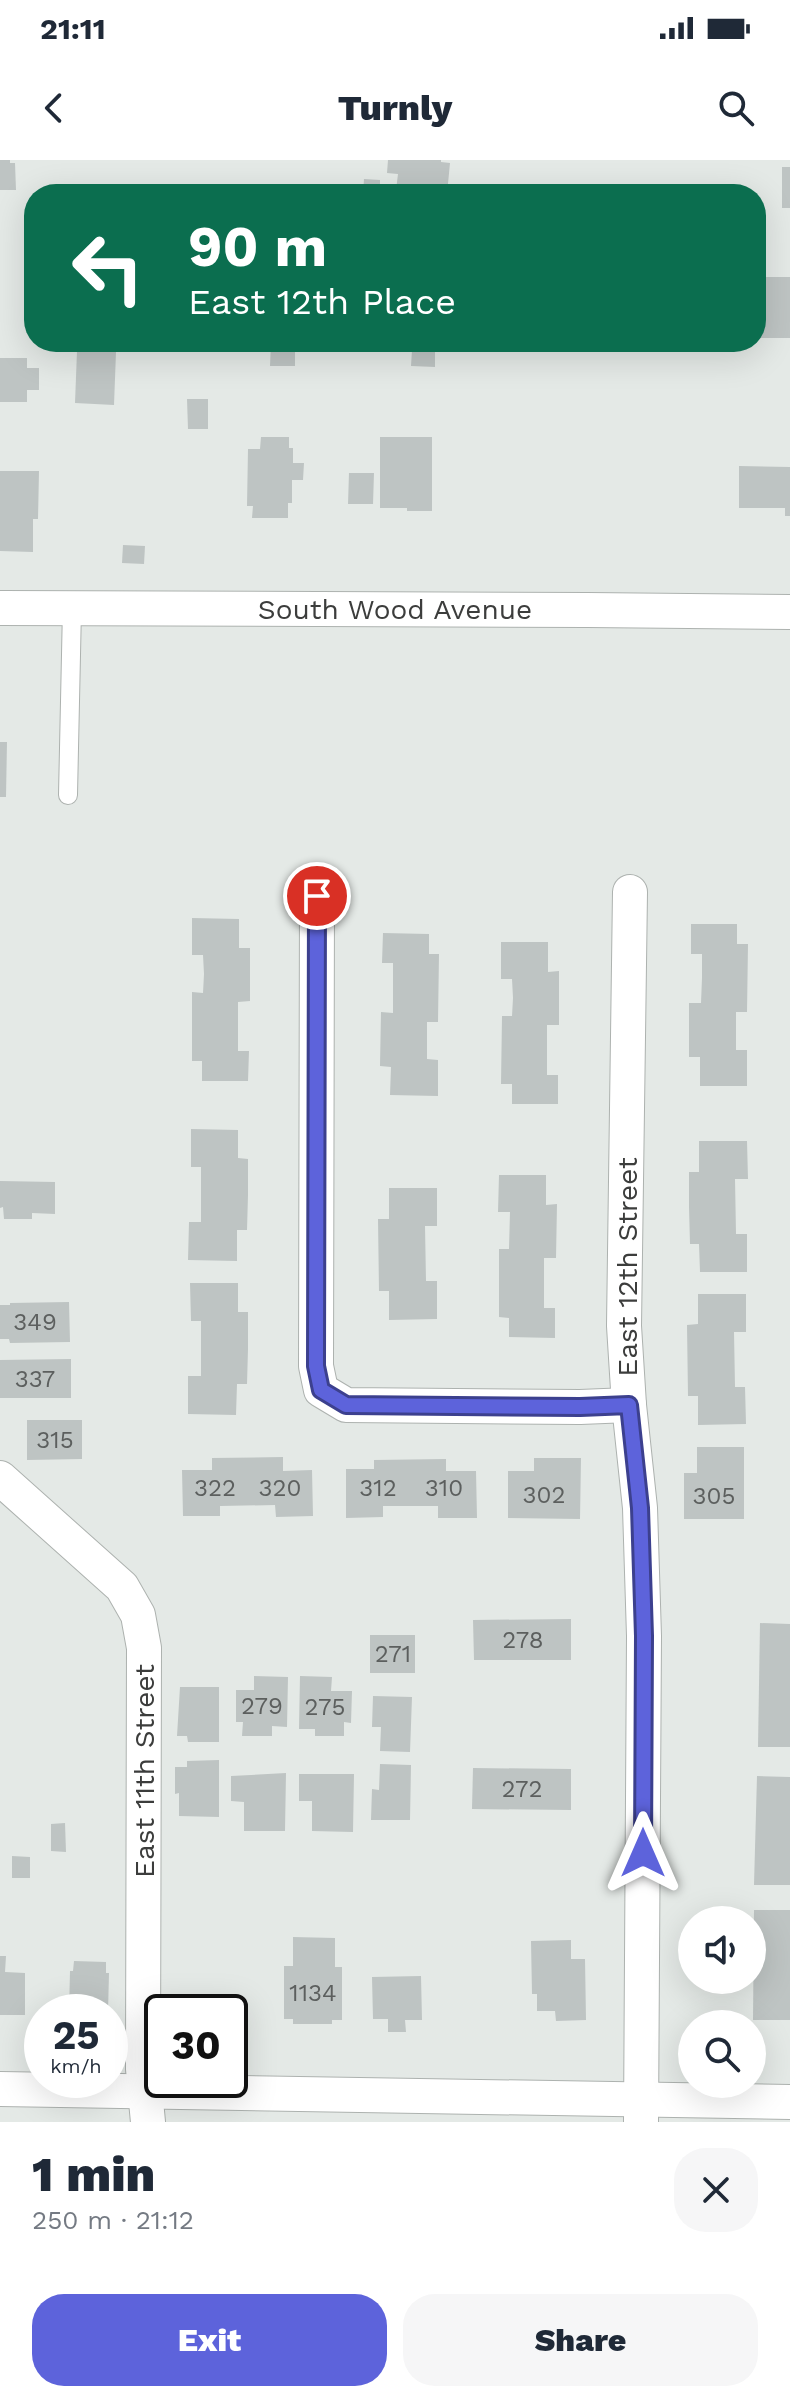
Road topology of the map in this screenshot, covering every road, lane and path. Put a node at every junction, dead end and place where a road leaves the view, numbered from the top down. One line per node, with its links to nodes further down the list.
1 (0, 608): 2 (street, South Wood Avenue)
2 (72, 608): 3 (street, South Wood Avenue); 4 (lane)
3 (790, 612)
4 (68, 795)
5 (630, 892): 7 (street, East 12th Street)
6 (317, 896): 7 (street)
7 (629, 1405): 12 (street, East 12th Street)
8 (0, 1478): 11 (street, East 11th Street)
9 (0, 2089): 11 (street)
10 (790, 2102): 12 (street)
11 (147, 2107): 12 (street)
12 (641, 2111)

